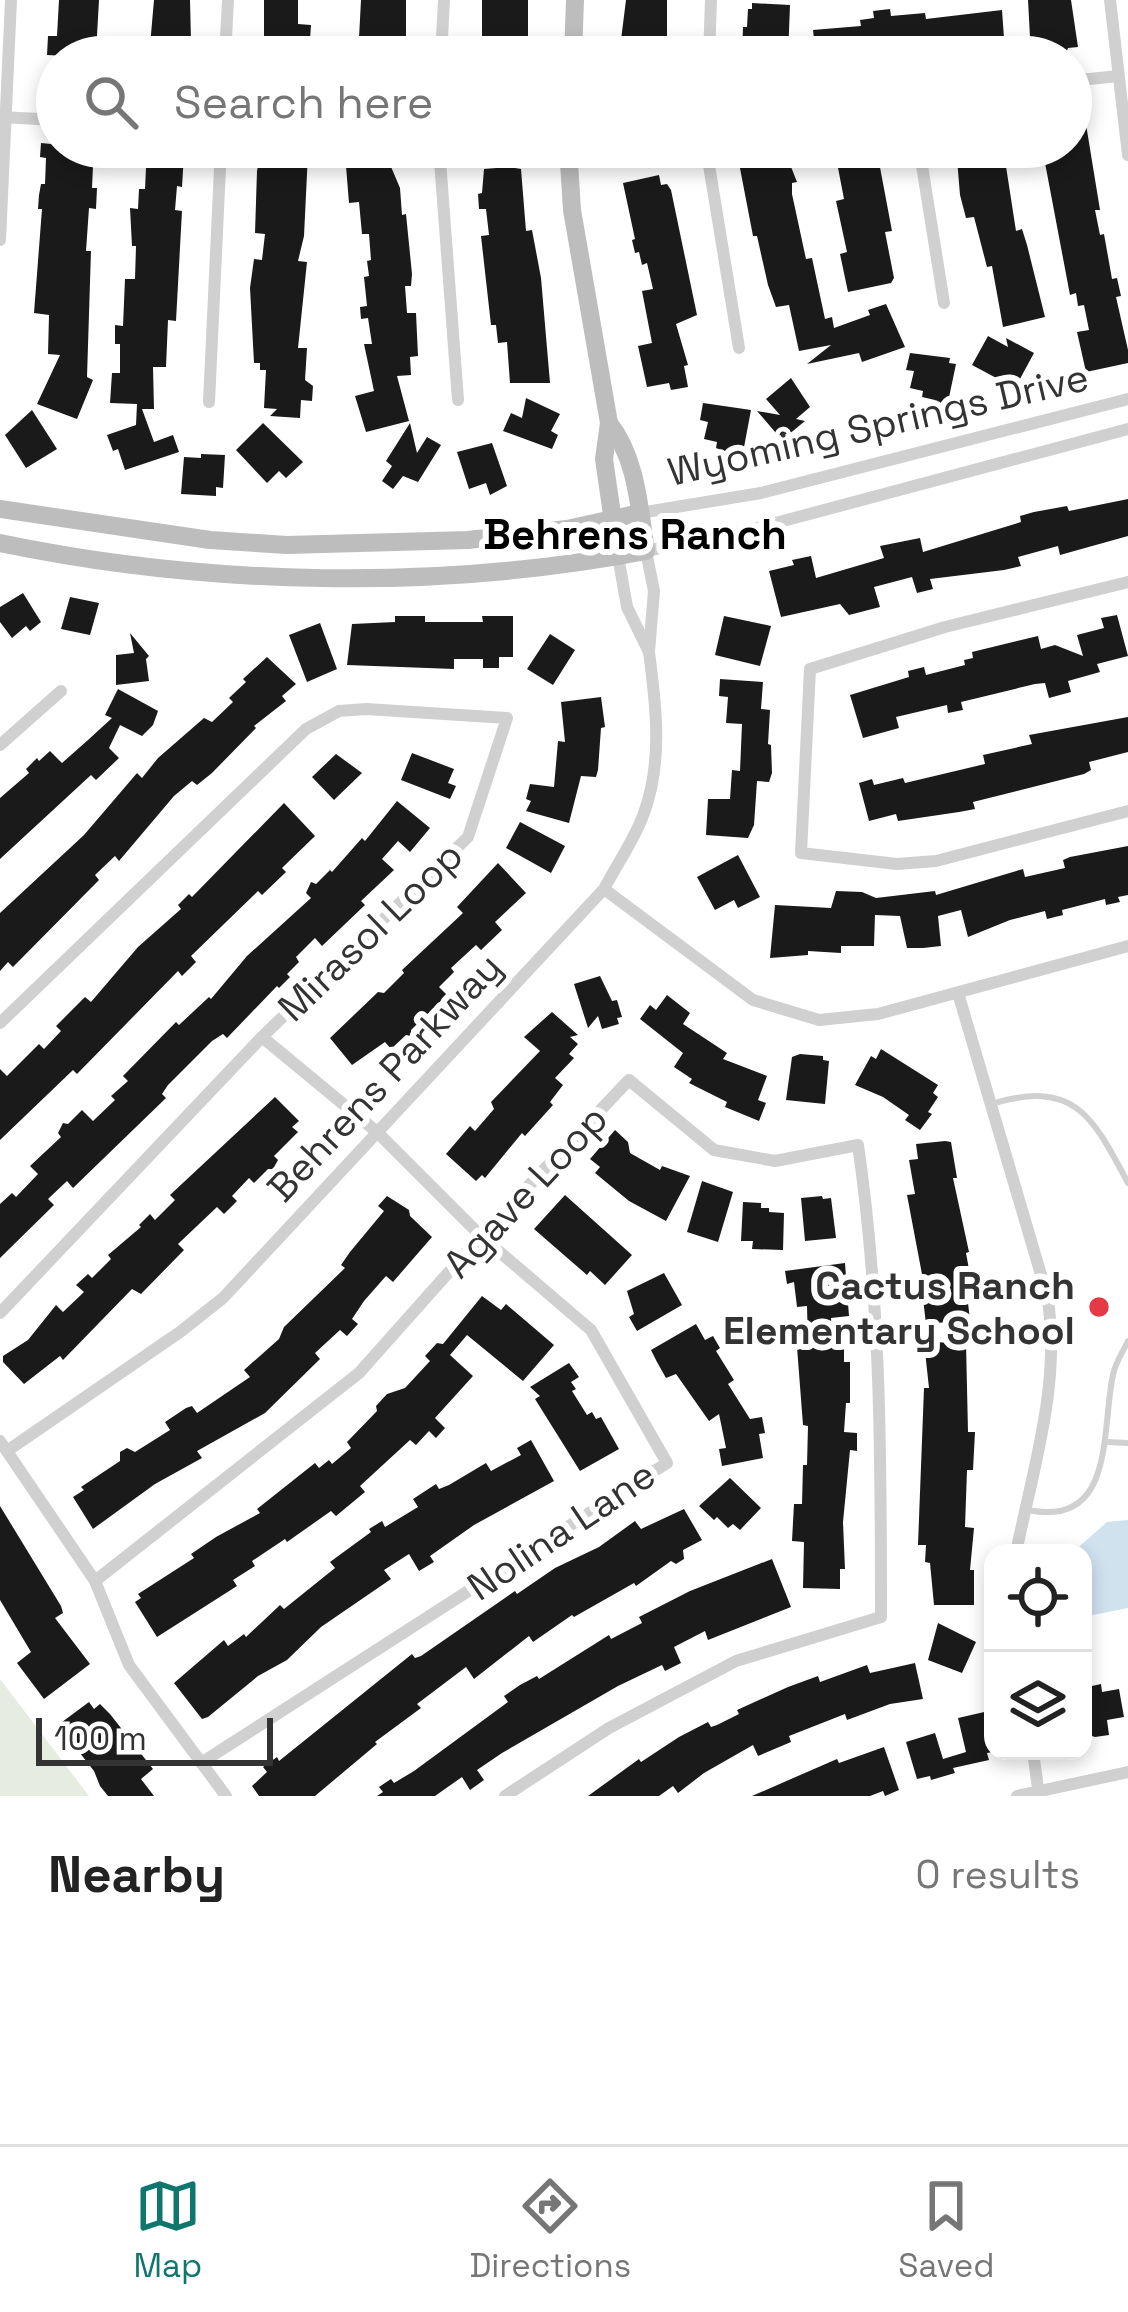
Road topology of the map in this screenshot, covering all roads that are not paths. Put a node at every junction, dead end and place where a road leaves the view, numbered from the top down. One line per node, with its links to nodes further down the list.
1 (11, 0): 13 (street)
2 (228, 0): 7 (street)
3 (444, 0): 8 (street)
4 (575, 0): 9 (street)
5 (712, 0): 10 (street)
6 (1110, 0): 11 (street)
7 (226, 36)
8 (442, 36)
9 (573, 36)
10 (711, 36)
11 (1118, 76): 12 (street); 15 (street)
12 (1092, 79)
13 (3, 117): 14 (street); 21 (street)
14 (36, 119)
15 (1128, 155)
16 (220, 168): 26 (street)
17 (441, 168): 25 (street)
18 (569, 168): 27 (street, Behrens Parkway)
19 (710, 168): 23 (street)
20 (923, 168): 22 (street)
21 (0, 240)
22 (944, 304)
23 (739, 348)
24 (1128, 399): 30 (street, Wyoming Springs Drive)
25 (458, 400)
26 (209, 402)
27 (610, 423): 30 (street, Behrens Parkway); 31 (street, Behrens Parkway)
28 (1128, 429): 33 (street, Wyoming Springs Drive)
29 (0, 509): 31 (street, Wyoming Springs Drive)
30 (640, 513): 31 (street, Wyoming Springs Drive); 33 (street, Behrens Parkway)
31 (611, 518): 34 (street, Behrens Parkway)
32 (0, 543): 34 (street, Wyoming Springs Drive)
33 (646, 551): 34 (street, Wyoming Springs Drive); 36 (street, Behrens Parkway)
34 (618, 556): 36 (street, Behrens Parkway)
35 (1128, 582): 39 (street)
36 (650, 652): 40 (street, Behrens Parkway)
37 (61, 691): 38 (street)
38 (0, 745)
39 (1128, 811)
40 (604, 889): 42 (street); 46 (street, Behrens Parkway)
41 (1128, 946): 42 (street)
42 (958, 994): 45 (street)
43 (0, 1023): 44 (street, Mirasol Loop)
44 (262, 1037): 46 (street, Nolina Lane); 49 (street, Mirasol Loop)
45 (991, 1104): 47 (lane); 54 (street)
46 (377, 1132): 48 (street, Nolina Lane); 53 (street, Behrens Parkway)
47 (1128, 1183)
48 (481, 1235): 56 (street, Agave Loop); 58 (street, Nolina Lane); 62 (street, Agave Loop)
49 (0, 1313)
50 (1128, 1341): 51 (lane)
51 (1107, 1442): 52 (lane); 54 (lane)
52 (1128, 1443)
53 (3, 1446): 56 (street)
54 (1024, 1509): 55 (street)
55 (1018, 1544)
56 (95, 1581): 58 (street)
57 (1035, 1760): 60 (street)
58 (201, 1763): 61 (street)
59 (1128, 1772): 60 (street)
60 (1038, 1794): 63 (street)
61 (226, 1796)
62 (505, 1796)
63 (1017, 1796)

